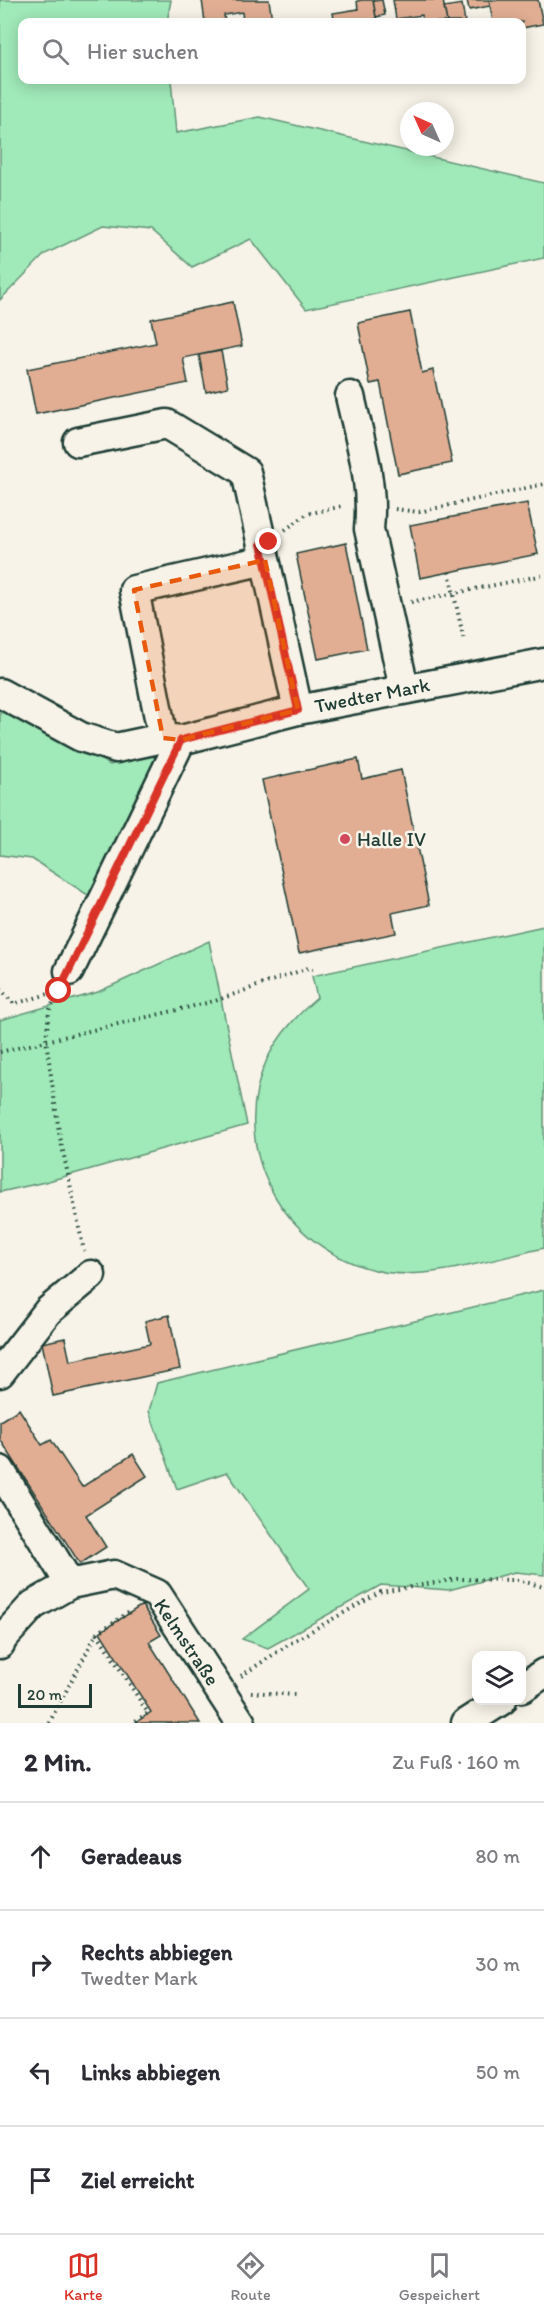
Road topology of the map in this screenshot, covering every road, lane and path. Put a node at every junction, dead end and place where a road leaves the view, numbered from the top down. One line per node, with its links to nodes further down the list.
1 (350, 396): 4 (street)
2 (78, 442): 5 (street)
3 (544, 484): 4 (path)
4 (372, 505): 5 (path); 9 (street)
5 (263, 552): 14 (street); 15 (street)
6 (449, 572): 8 (path)
7 (544, 575): 8 (path)
8 (454, 593): 9 (path); 10 (path)
9 (387, 607): 12 (street)
10 (464, 640)
11 (544, 663): 12 (street, Twedter Mark)
12 (404, 688): 14 (street, Twedter Mark)
13 (0, 693): 15 (street, Twedter Mark)
14 (298, 710): 15 (street, Twedter Mark)
15 (172, 739): 17 (street)
16 (313, 969): 19 (path)
17 (69, 971)
18 (0, 989): 19 (path)
19 (46, 1040): 20 (path); 21 (path)
20 (0, 1052)
21 (91, 1275): 22 (street)
22 (0, 1373)
23 (0, 1470): 24 (street)
24 (70, 1584): 26 (street, Kelmstraße); 28 (street, Kelmstraße)
25 (544, 1587): 31 (path)
26 (157, 1594): 27 (path); 31 (street, Kelmstraße)
27 (97, 1633): 35 (path); 36 (path)
28 (0, 1644)
29 (544, 1672): 30 (street)
30 (526, 1685)
31 (220, 1690): 37 (street, Kelmstraße)
32 (264, 1693): 33 (path)
33 (296, 1695)
34 (495, 1705): 38 (street)
35 (49, 1723)
36 (132, 1723)
37 (242, 1723)
38 (466, 1723)

